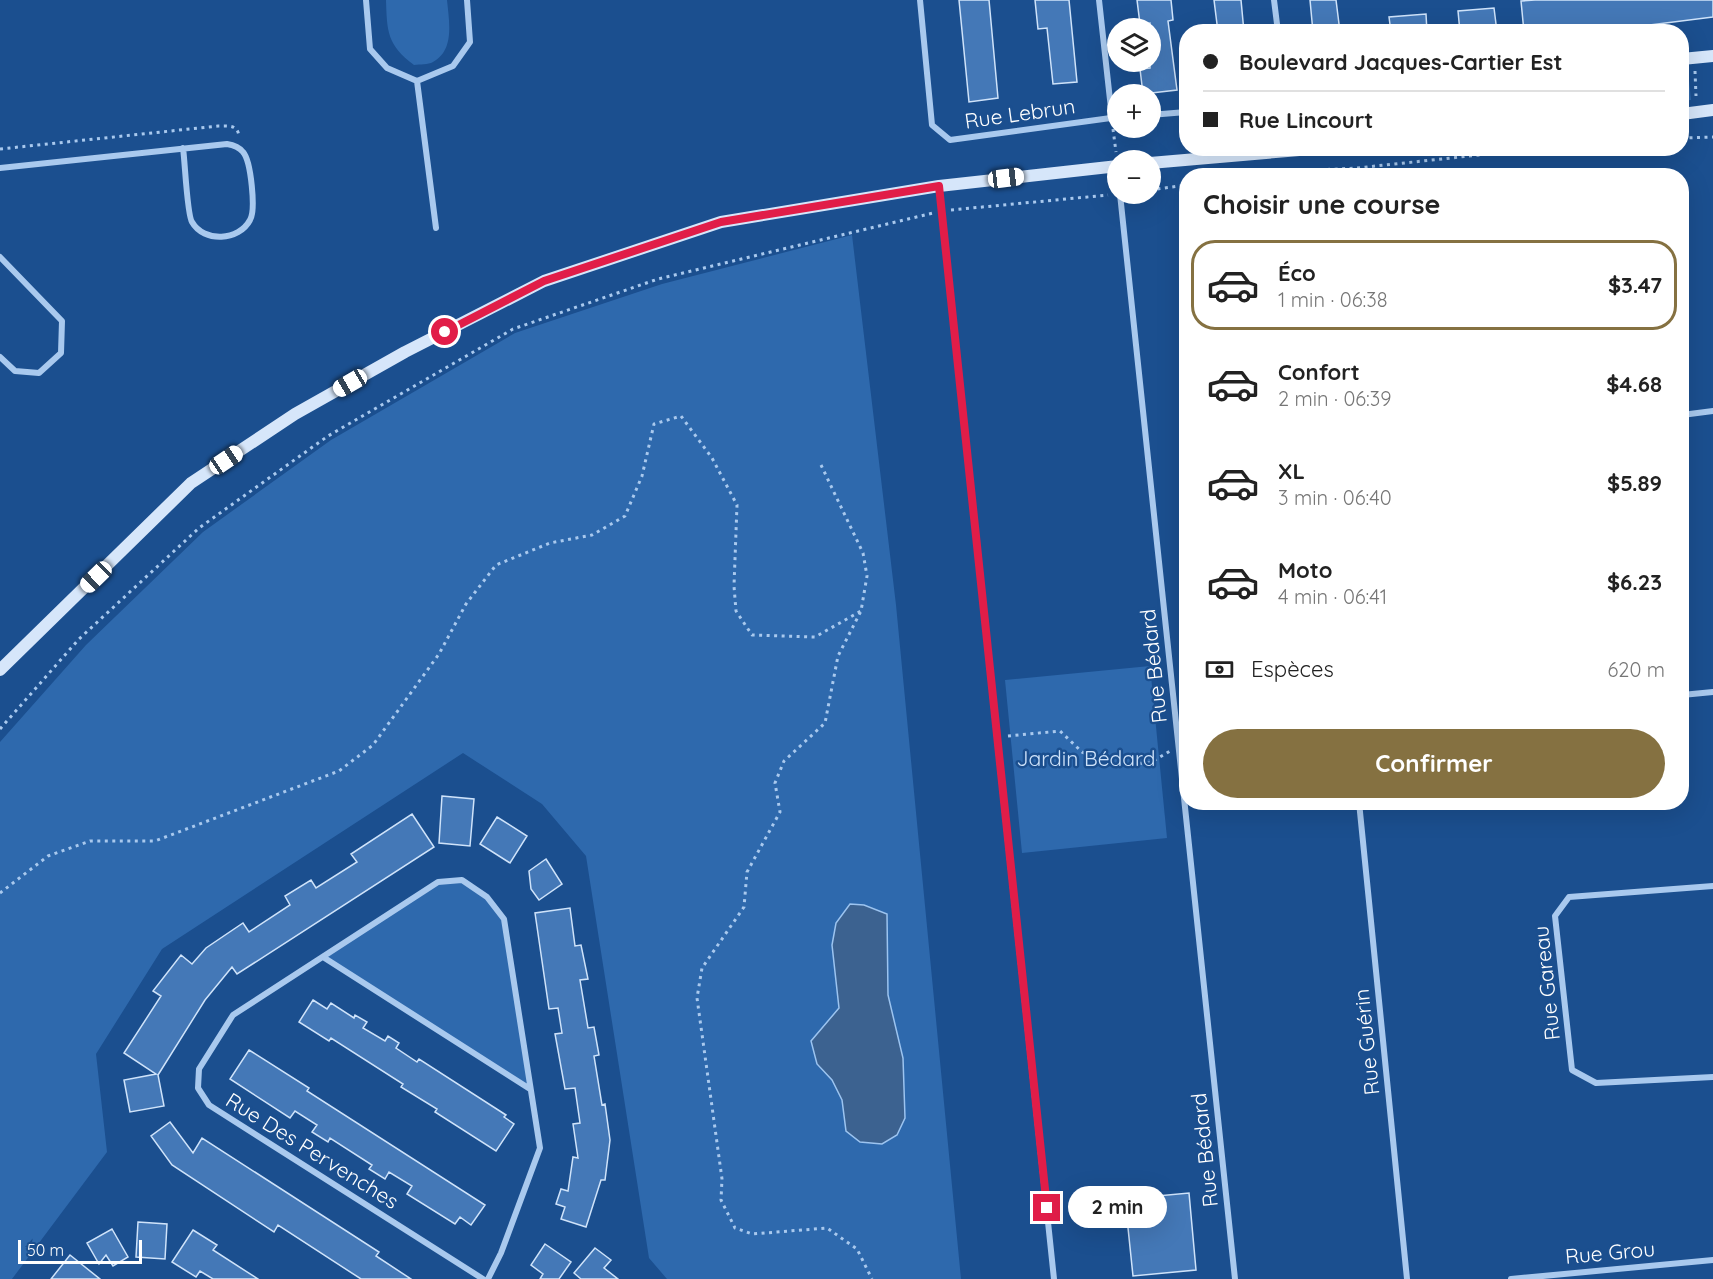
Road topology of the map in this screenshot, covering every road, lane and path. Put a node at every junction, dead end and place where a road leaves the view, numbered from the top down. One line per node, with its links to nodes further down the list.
1 (366, 0): 10 (street)
2 (467, 0): 10 (street)
3 (920, 0): 17 (street, Rue Lebrun)
4 (1099, 0): 11 (street)
5 (1274, 0): 6 (street)
6 (1277, 24)
7 (1713, 56): 8 (main road)
8 (1689, 58)
9 (1695, 70): 12 (path)
10 (417, 81): 35 (street)
11 (1110, 84)
12 (1696, 96)
13 (1713, 110): 15 (main road)
14 (1179, 113): 16 (street)
15 (1689, 113)
16 (1161, 114)
17 (1107, 119)
18 (1713, 136): 19 (path)
19 (1689, 138)
20 (183, 148): 22 (street); 22 (street); 26 (street)
21 (0, 150): 22 (path)
22 (242, 151)
23 (1227, 156): 25 (main road)
24 (1470, 156): 28 (path)
25 (1161, 162)
26 (0, 168)
27 (1107, 168): 29 (main road)
28 (1357, 168)
29 (939, 186): 34 (street); 42 (main road)
30 (1179, 186): 31 (path)
31 (1161, 188)
32 (1107, 195): 34 (path)
33 (1121, 204): 47 (street, Rue Bédard)
34 (942, 211): 45 (path); 46 (street)
35 (436, 228)
36 (0, 257): 37 (street)
37 (0, 357)
38 (1713, 411): 39 (street)
39 (1689, 414)
40 (821, 465): 41 (path)
41 (861, 611): 51 (path); 58 (path)
42 (0, 670)
43 (1713, 692): 44 (street)
44 (1689, 694)
45 (0, 729)
46 (997, 737): 47 (path); 59 (street)
47 (1179, 746)
48 (1186, 810): 60 (street, Rue Bédard)
49 (1360, 810): 61 (street, Rue Guérin)
50 (1713, 886): 53 (street, Rue Gareau)
51 (0, 893)
52 (323, 957): 54 (street); 54 (street, Rue Des Pervenches); 56 (street, Rue Des Pervenches)
53 (1713, 1077)
54 (530, 1089): 57 (street, Rue Des Pervenches)
55 (1713, 1260): 62 (street, Rue Grou)
56 (483, 1279)
57 (488, 1279)
58 (872, 1279)
59 (1054, 1279)
60 (1235, 1279)
61 (1407, 1279)
62 (1511, 1279)

